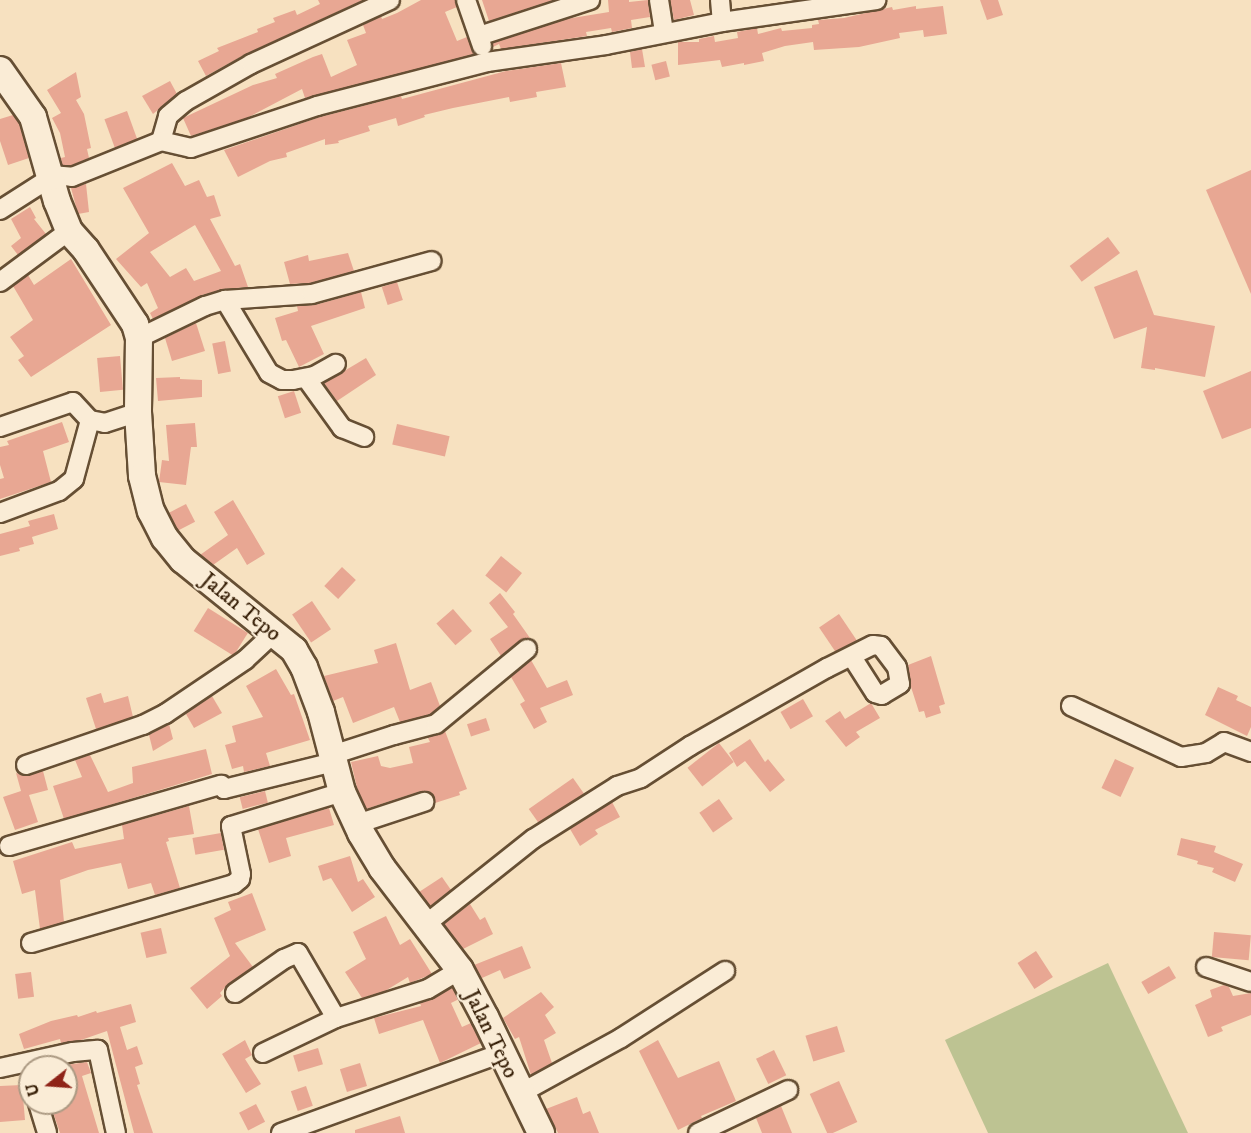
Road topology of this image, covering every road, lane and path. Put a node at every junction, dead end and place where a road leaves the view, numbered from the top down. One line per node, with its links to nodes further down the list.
1 (390, 0): 14 (street)
2 (466, 0): 11 (street)
3 (590, 0): 11 (street)
4 (659, 0): 10 (street)
5 (720, 0): 9 (street)
6 (869, 0): 7 (street); 8 (street)
7 (876, 0)
8 (800, 6): 9 (street)
9 (722, 22): 10 (street)
10 (664, 33): 12 (street)
11 (479, 36): 12 (street)
12 (487, 62): 14 (street)
13 (0, 70): 15 (street, Jalan Tepo)
14 (161, 141): 15 (street)
15 (51, 177): 16 (street); 17 (street, Jalan Tepo)
16 (0, 210)
17 (69, 231): 19 (street); 21 (street, Jalan Tepo)
18 (432, 261): 20 (street)
19 (0, 282)
20 (225, 300): 21 (street); 23 (street)
21 (139, 338): 24 (street, Jalan Tepo)
22 (336, 364): 23 (street)
23 (306, 378): 27 (street)
24 (138, 412): 25 (street); 29 (street, Jalan Tepo)
25 (90, 420): 26 (street); 28 (street)
26 (0, 427)
27 (364, 438)
28 (0, 513)
29 (274, 633): 34 (street, Jalan Tepo); 35 (street)
30 (526, 649): 34 (street)
31 (852, 657): 40 (street)
32 (1071, 706): 33 (street)
33 (1251, 753)
34 (333, 759): 36 (street, Jalan Tepo); 39 (street)
35 (26, 765)
36 (342, 792): 38 (street, Jalan Tepo); 41 (street)
37 (424, 802): 38 (street)
38 (357, 824): 40 (street, Jalan Tepo)
39 (9, 846)
40 (426, 924): 43 (street, Jalan Tepo)
41 (31, 943)
42 (1206, 967): 45 (street)
43 (459, 970): 47 (street); 49 (street, Jalan Tepo)
44 (725, 971): 54 (street)
45 (1251, 982)
46 (235, 993): 47 (street)
47 (336, 1018): 48 (street)
48 (263, 1053)
49 (502, 1053): 54 (street, Jalan Tepo); 58 (street)
50 (78, 1055): 57 (street)
51 (0, 1068): 52 (street)
52 (18, 1068)
53 (788, 1090): 60 (street)
54 (520, 1093): 59 (street, Jalan Tepo)
55 (42, 1115): 56 (street)
56 (47, 1133)
57 (116, 1133)
58 (281, 1133)
59 (541, 1133)
60 (698, 1133)

